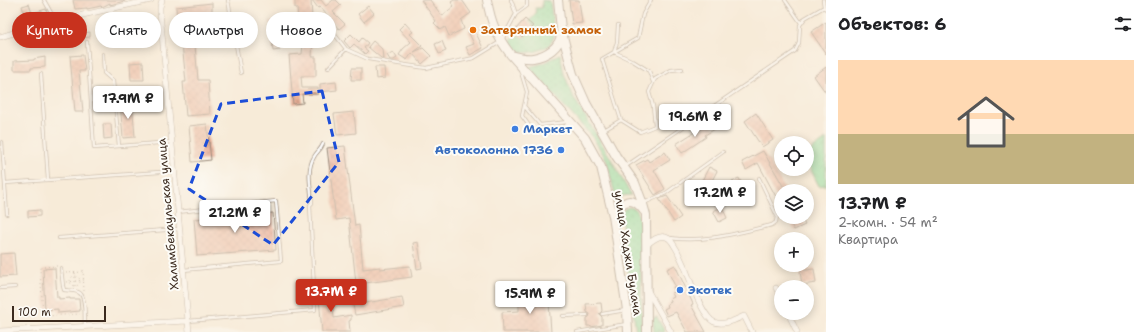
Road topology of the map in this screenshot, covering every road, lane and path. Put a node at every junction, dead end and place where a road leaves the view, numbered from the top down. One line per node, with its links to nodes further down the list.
1 (44, 0): 13 (lane)
2 (151, 0): 11 (street); 14 (street)
3 (228, 0): 31 (lane)
4 (487, 0): 22 (main road, улица Хаджи Булача)
5 (511, 0): 15 (lane)
6 (527, 0): 15 (lane)
7 (558, 0): 18 (main road, улица Хаджи Булача)
8 (651, 0): 25 (lane)
9 (785, 0): 16 (lane)
10 (824, 0): 12 (lane)
11 (162, 1): 39 (street, Халимбекаульская улица)
12 (825, 8): 16 (lane)
13 (50, 12)
14 (87, 14)
15 (516, 14): 22 (lane)
16 (801, 23): 43 (lane)
17 (618, 25): 25 (lane)
18 (561, 29): 27 (main road); 37 (main road, улица Хаджи Булача)
19 (12, 34): 21 (street)
20 (336, 36): 24 (lane)
21 (0, 37)
22 (501, 41): 24 (lane); 27 (main road, улица Хаджи Булача)
23 (87, 42): 41 (lane)
24 (346, 49): 29 (lane)
25 (614, 52): 33 (lane); 35 (lane)
26 (103, 54): 41 (lane)
27 (511, 55): 28 (main road, улица Хаджи Булача)
28 (518, 63): 34 (lane); 36 (main road, улица Хаджи Булача)
29 (328, 68)
30 (682, 69): 33 (lane)
31 (241, 73)
32 (41, 74): 46 (lane)
33 (653, 82): 35 (lane)
34 (524, 106): 36 (lane); 36 (lane)
35 (621, 120): 37 (lane)
36 (571, 122): 52 (main road, улица Хаджи Булача)
37 (602, 132): 43 (main road, улица Хаджи Булача)
38 (2, 142): 47 (lane)
39 (172, 142): 41 (lane); 44 (street, Халимбекаульская улица)
40 (323, 144): 78 (lane)
41 (119, 146)
42 (723, 152): 48 (lane)
43 (624, 168): 48 (main road, улица Хаджи Булача)
44 (174, 171): 46 (lane); 49 (street, Халимбекаульская улица)
45 (759, 178): 54 (lane)
46 (48, 180): 47 (lane)
47 (5, 183): 50 (lane)
48 (643, 204): 51 (main road, улица Хаджи Булача)
49 (178, 212): 53 (street, Халимбекаульская улица); 58 (lane)
50 (7, 214)
51 (646, 215): 52 (main road); 56 (main road, улица Хаджи Булача)
52 (613, 216): 72 (main road, улица Хаджи Булача)
53 (179, 229): 55 (lane); 58 (street, Халимбекаульская улица)
54 (667, 237): 56 (street); 86 (street)
55 (59, 238)
56 (646, 246): 69 (main road, улица Хаджи Булача)
57 (61, 268): 60 (lane); 73 (path)
58 (182, 270): 78 (street, Халимбекаульская улица)
59 (75, 272): 60 (path); 61 (path); 63 (path)
60 (62, 273): 66 (lane)
61 (75, 276): 62 (path); 64 (path); 65 (path)
62 (80, 280): 63 (path); 65 (path); 67 (path)
63 (84, 280): 71 (path)
64 (70, 281): 65 (path); 66 (path); 67 (path)
65 (75, 281): 67 (path)
66 (62, 282): 71 (lane)
67 (75, 286)
68 (15, 287): 70 (lane)
69 (646, 287): 84 (main road, улица Хаджи Булача); 85 (street)
70 (0, 288)
71 (82, 294): 73 (lane)
72 (627, 310): 74 (lane); 80 (main road, улица Хаджи Булача)
73 (84, 314): 79 (lane)
74 (602, 314)
75 (587, 315): 76 (lane)
76 (563, 316)
77 (791, 320): 87 (street)
78 (187, 321): 79 (street); 82 (street, Халимбекаульская улица)
79 (85, 326): 81 (street)
80 (628, 328): 83 (lane)
81 (0, 331)
82 (188, 332)
83 (577, 332)
84 (647, 332)
85 (671, 332)
86 (752, 332)
87 (797, 332)

